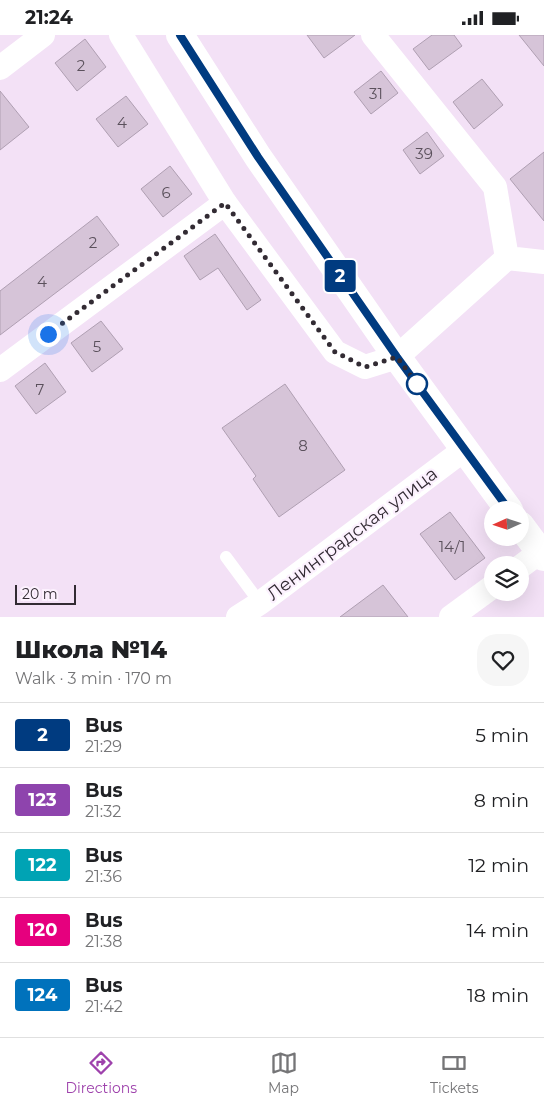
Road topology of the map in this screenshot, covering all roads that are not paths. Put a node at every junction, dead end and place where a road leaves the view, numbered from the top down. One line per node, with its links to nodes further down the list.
1 (43, 35): 5 (street)
2 (121, 35): 6 (street)
3 (180, 35): 9 (street)
4 (373, 35): 7 (street)
5 (0, 68)
6 (225, 203): 9 (street); 10 (street)
7 (507, 258): 8 (street); 9 (street)
8 (544, 262)
9 (397, 357): 11 (street)
10 (0, 370)
11 (465, 449): 12 (street); 17 (street, Ленинградская улица)
12 (503, 501)
13 (529, 545): 15 (street)
14 (226, 557): 17 (lane)
15 (535, 559)
16 (484, 593): 19 (street)
17 (260, 603): 18 (street, Ленинградская улица)
18 (238, 617)
19 (451, 617)

